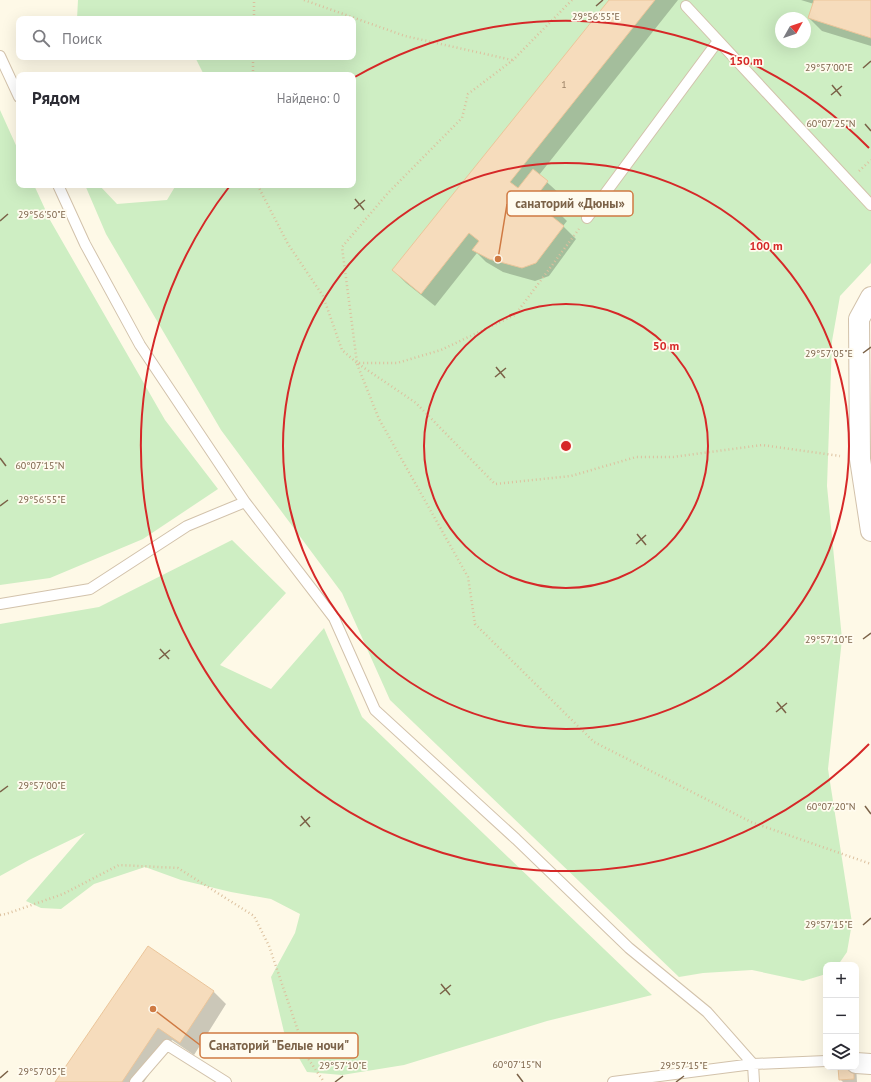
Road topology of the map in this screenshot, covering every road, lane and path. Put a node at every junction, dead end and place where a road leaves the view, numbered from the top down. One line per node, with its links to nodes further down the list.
1 (254, 0): 5 (path)
2 (304, 0): 6 (path)
3 (572, 0): 11 (path)
4 (686, 6): 8 (lane)
5 (254, 16)
6 (349, 16)
7 (356, 19): 11 (path)
8 (718, 41): 16 (lane); 17 (lane)
9 (0, 56): 13 (lane)
10 (253, 60): 12 (path)
11 (513, 60): 19 (path)
12 (253, 72)
13 (16, 91)
14 (59, 188): 21 (lane)
15 (259, 188): 19 (path)
16 (871, 206)
17 (587, 218): 19 (path)
18 (871, 297): 20 (street)
19 (357, 363): 20 (path); 24 (path)
20 (860, 459): 22 (street)
21 (245, 502): 23 (lane); 28 (lane)
22 (871, 531)
23 (0, 604)
24 (871, 864)
25 (0, 914): 32 (path)
26 (823, 1061): 28 (lane)
27 (859, 1063): 29 (street)
28 (753, 1064): 33 (lane); 34 (lane)
29 (871, 1064)
30 (135, 1082): 31 (lane)
31 (226, 1082)
32 (324, 1082)
33 (613, 1082)
34 (754, 1082)

